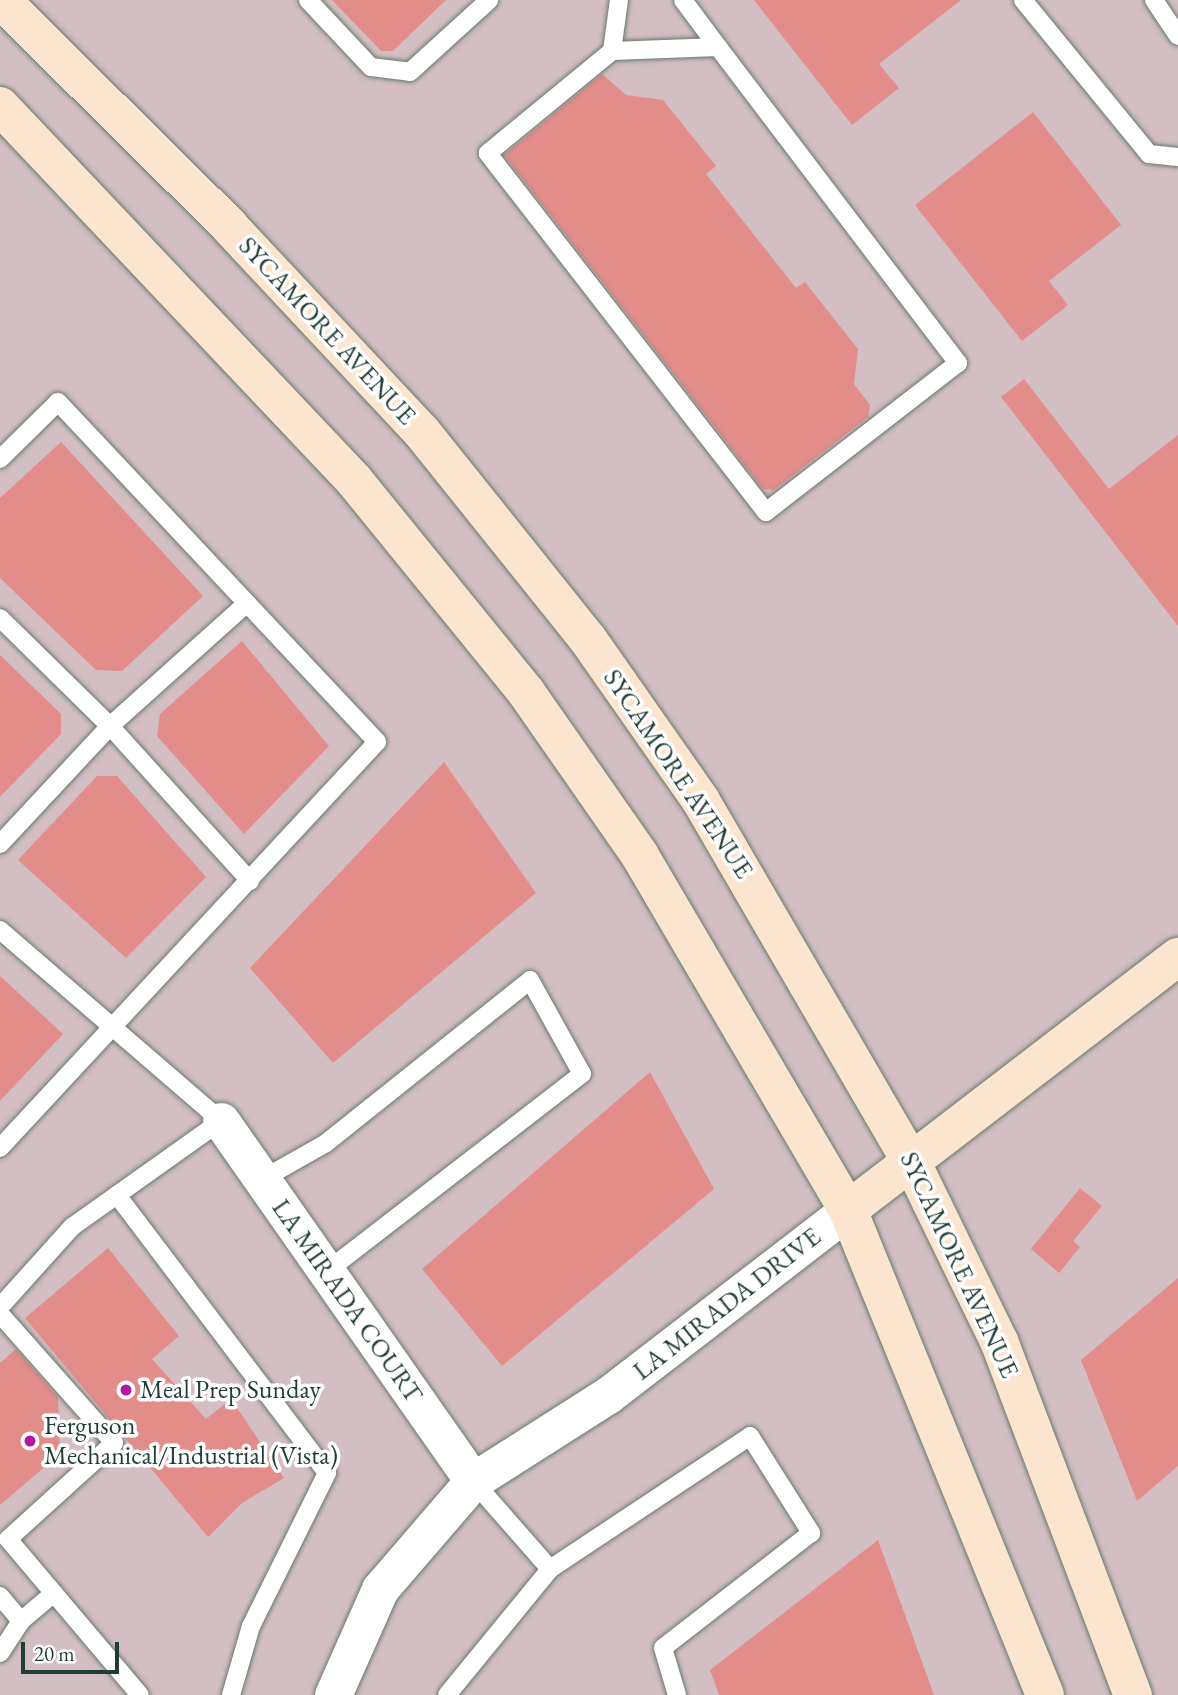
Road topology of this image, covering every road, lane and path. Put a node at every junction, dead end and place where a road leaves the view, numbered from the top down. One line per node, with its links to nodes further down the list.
1 (1, 0): 24 (main road, SYCAMORE AVENUE)
2 (308, 0): 3 (lane)
3 (489, 0)
4 (619, 0): 10 (lane)
5 (683, 0): 9 (lane)
6 (1023, 0): 12 (lane)
7 (1154, 0): 8 (lane)
8 (1178, 36)
9 (718, 47): 10 (lane); 10 (lane)
10 (612, 51)
11 (0, 106): 27 (main road)
12 (1178, 156)
13 (0, 459): 14 (lane)
14 (247, 603): 16 (lane); 18 (lane)
15 (0, 618): 16 (lane)
16 (110, 726): 17 (lane); 18 (lane)
17 (0, 844)
18 (250, 881): 21 (lane)
19 (0, 930): 21 (lane)
20 (1178, 957): 24 (main road, LA MIRADA DRIVE)
21 (115, 1030): 22 (lane); 23 (lane)
22 (221, 1121): 25 (street, LA MIRADA COURT); 26 (lane)
23 (0, 1148)
24 (912, 1163): 27 (main road, LA MIRADA DRIVE); 43 (main road, SYCAMORE AVENUE)
25 (261, 1180): 28 (street, LA MIRADA COURT); 28 (lane)
26 (117, 1195): 29 (lane); 38 (lane)
27 (848, 1210): 31 (street, LA MIRADA DRIVE); 42 (main road)
28 (326, 1272): 31 (street, LA MIRADA COURT)
29 (0, 1307)
30 (0, 1314): 33 (lane)
31 (473, 1481): 32 (lane); 39 (street, LA MIRADA DRIVE)
32 (550, 1570): 40 (lane); 41 (lane)
33 (54, 1593): 35 (lane); 37 (lane)
34 (0, 1596): 35 (lane)
35 (20, 1621): 36 (lane)
36 (0, 1653)
37 (140, 1695)
38 (231, 1695)
39 (333, 1695)
40 (447, 1695)
41 (677, 1695)
42 (1045, 1695)
43 (1133, 1695)

